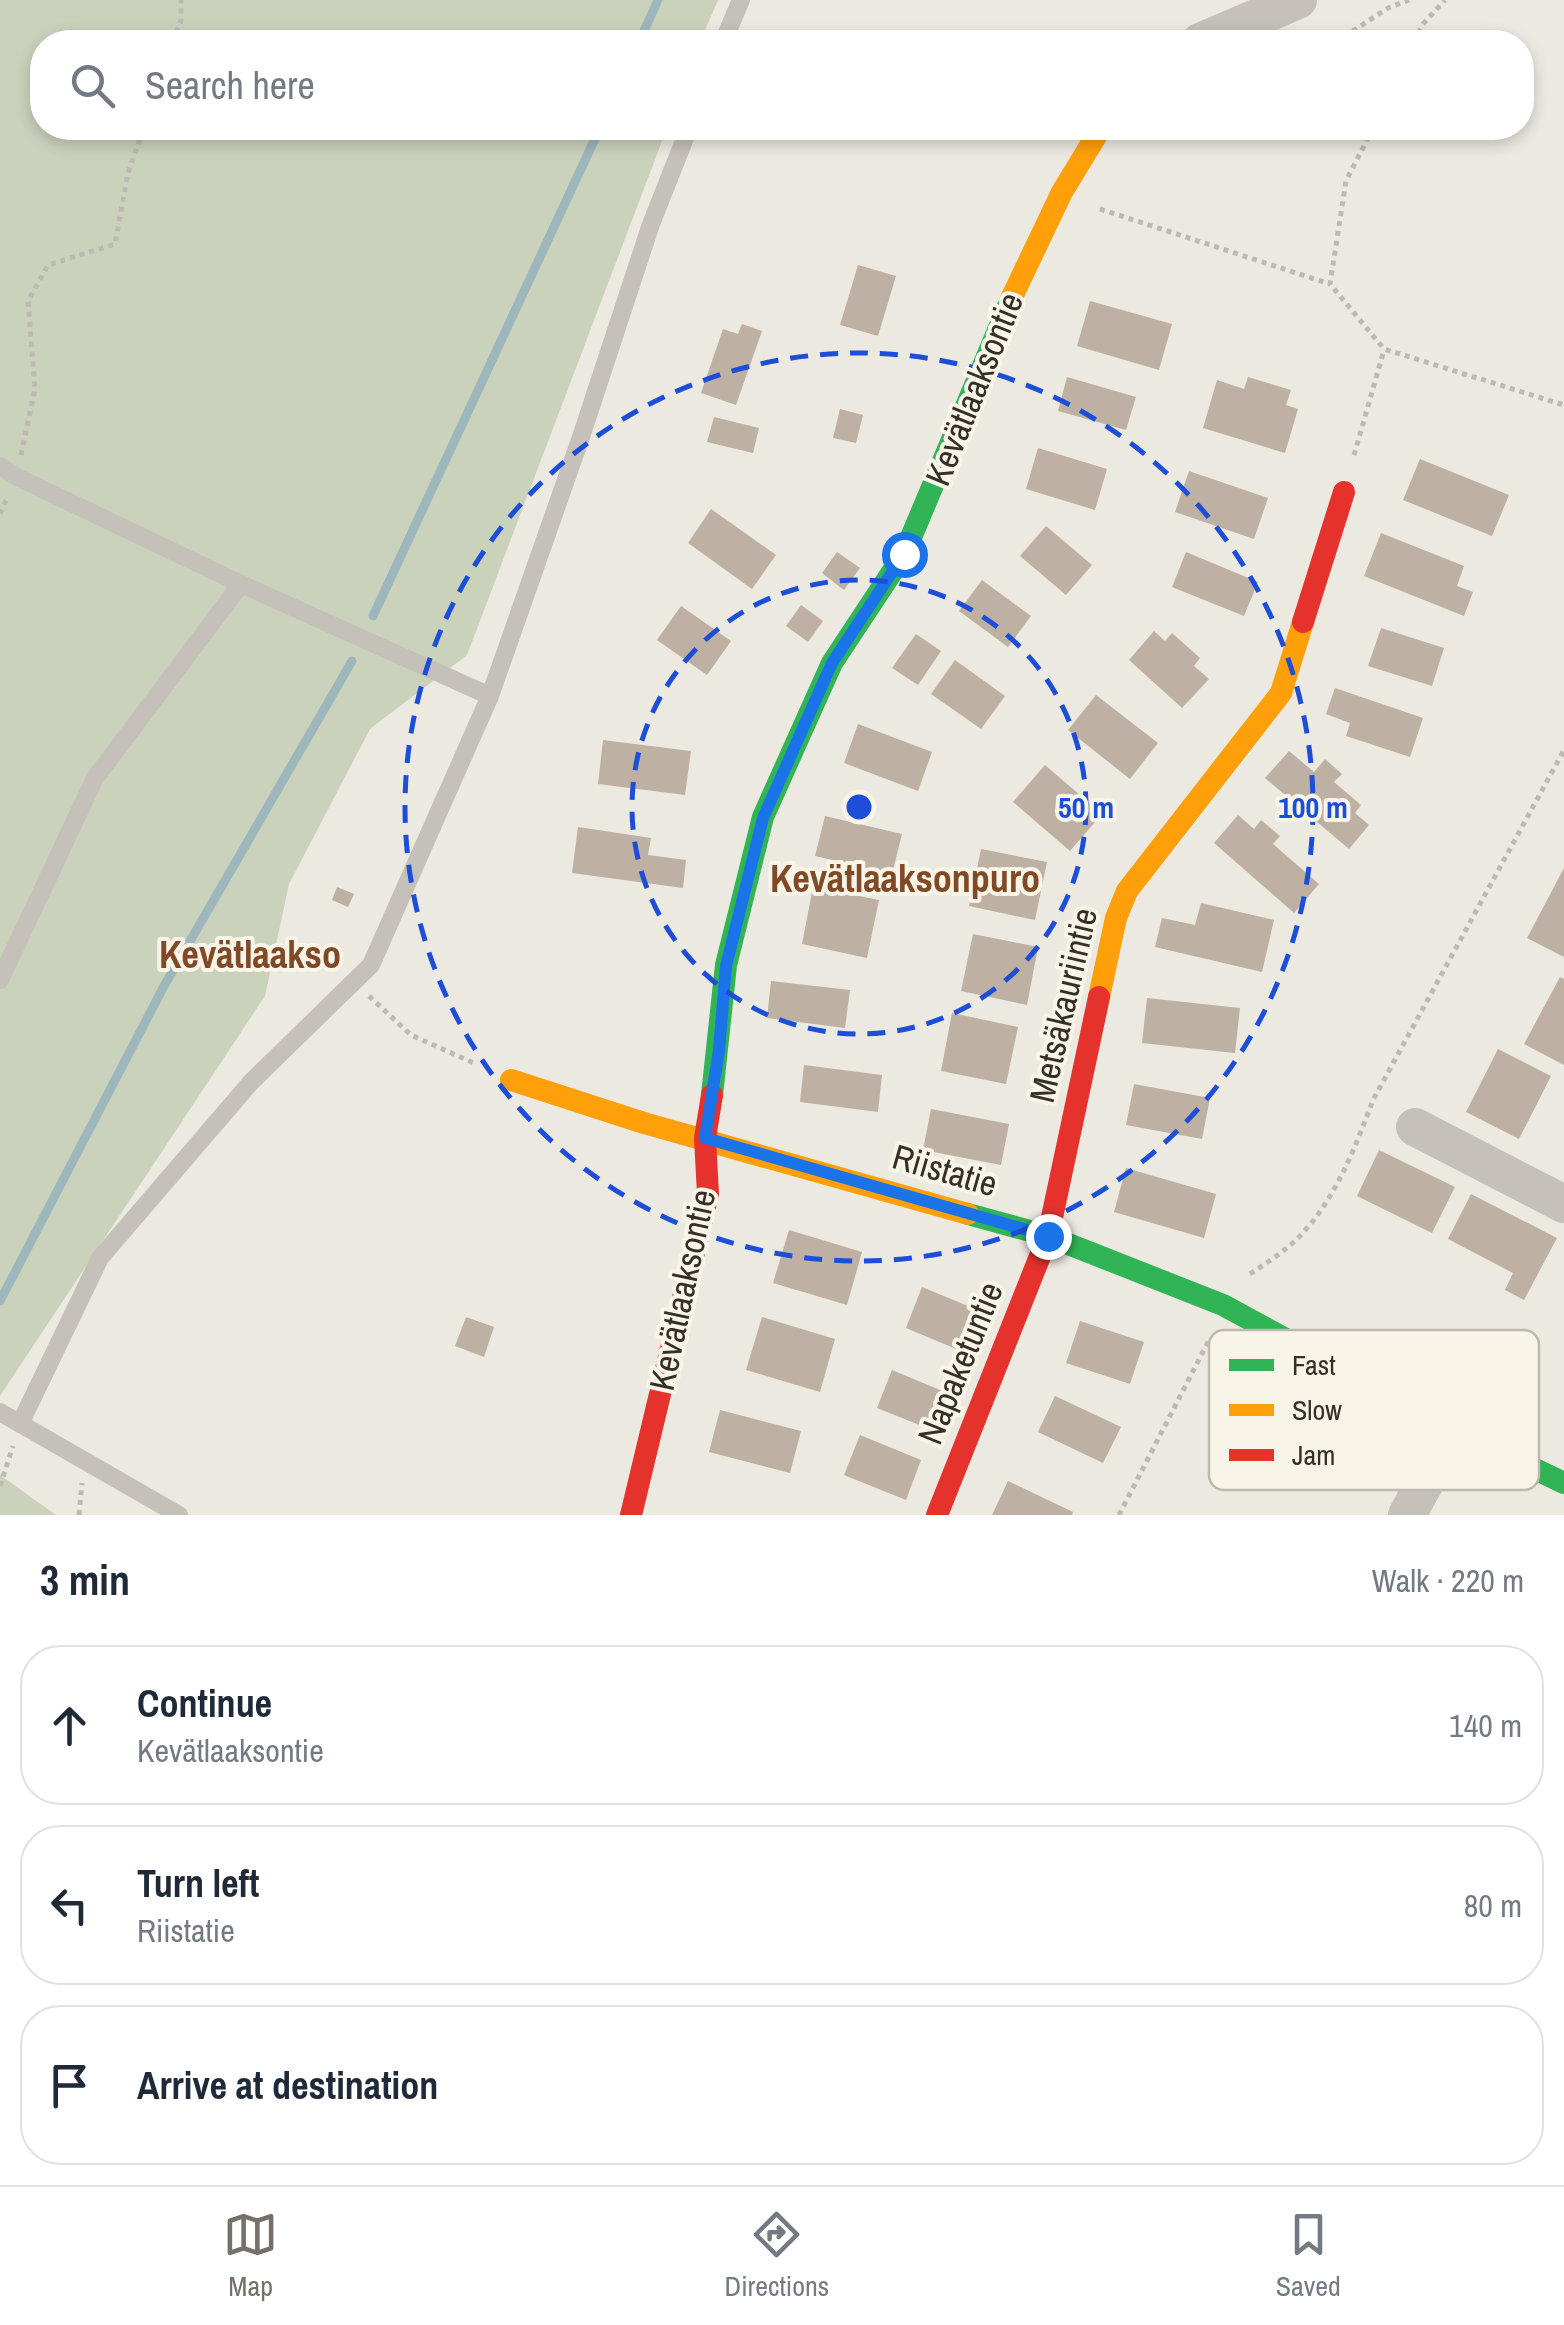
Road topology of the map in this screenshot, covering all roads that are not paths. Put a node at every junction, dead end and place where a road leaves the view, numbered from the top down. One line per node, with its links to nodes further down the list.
1 (741, 0): 3 (lane)
2 (1298, 0): 4 (street)
3 (728, 30)
4 (1228, 30)
5 (685, 140): 10 (lane)
6 (1094, 140): 14 (street, Kevätlaaksontie)
7 (0, 466): 9 (lane)
8 (1344, 492): 16 (street, Metsäkauriintie)
9 (242, 584): 10 (lane); 11 (lane)
10 (490, 696): 19 (lane)
11 (0, 980)
12 (511, 1080): 14 (street, Riistatie)
13 (1414, 1127): 15 (street)
14 (705, 1138): 16 (street, Riistatie); 24 (street, Kevätlaaksontie)
15 (1564, 1204)
16 (1048, 1236): 17 (street, Riistatie); 25 (street, Napaketuntie)
17 (1271, 1330)
18 (0, 1412): 19 (lane)
19 (20, 1424): 23 (lane)
20 (1539, 1471): 21 (street, Riistatie)
21 (1564, 1483)
22 (1421, 1490): 26 (street)
23 (178, 1515)
24 (631, 1515)
25 (937, 1515)
26 (1407, 1515)

